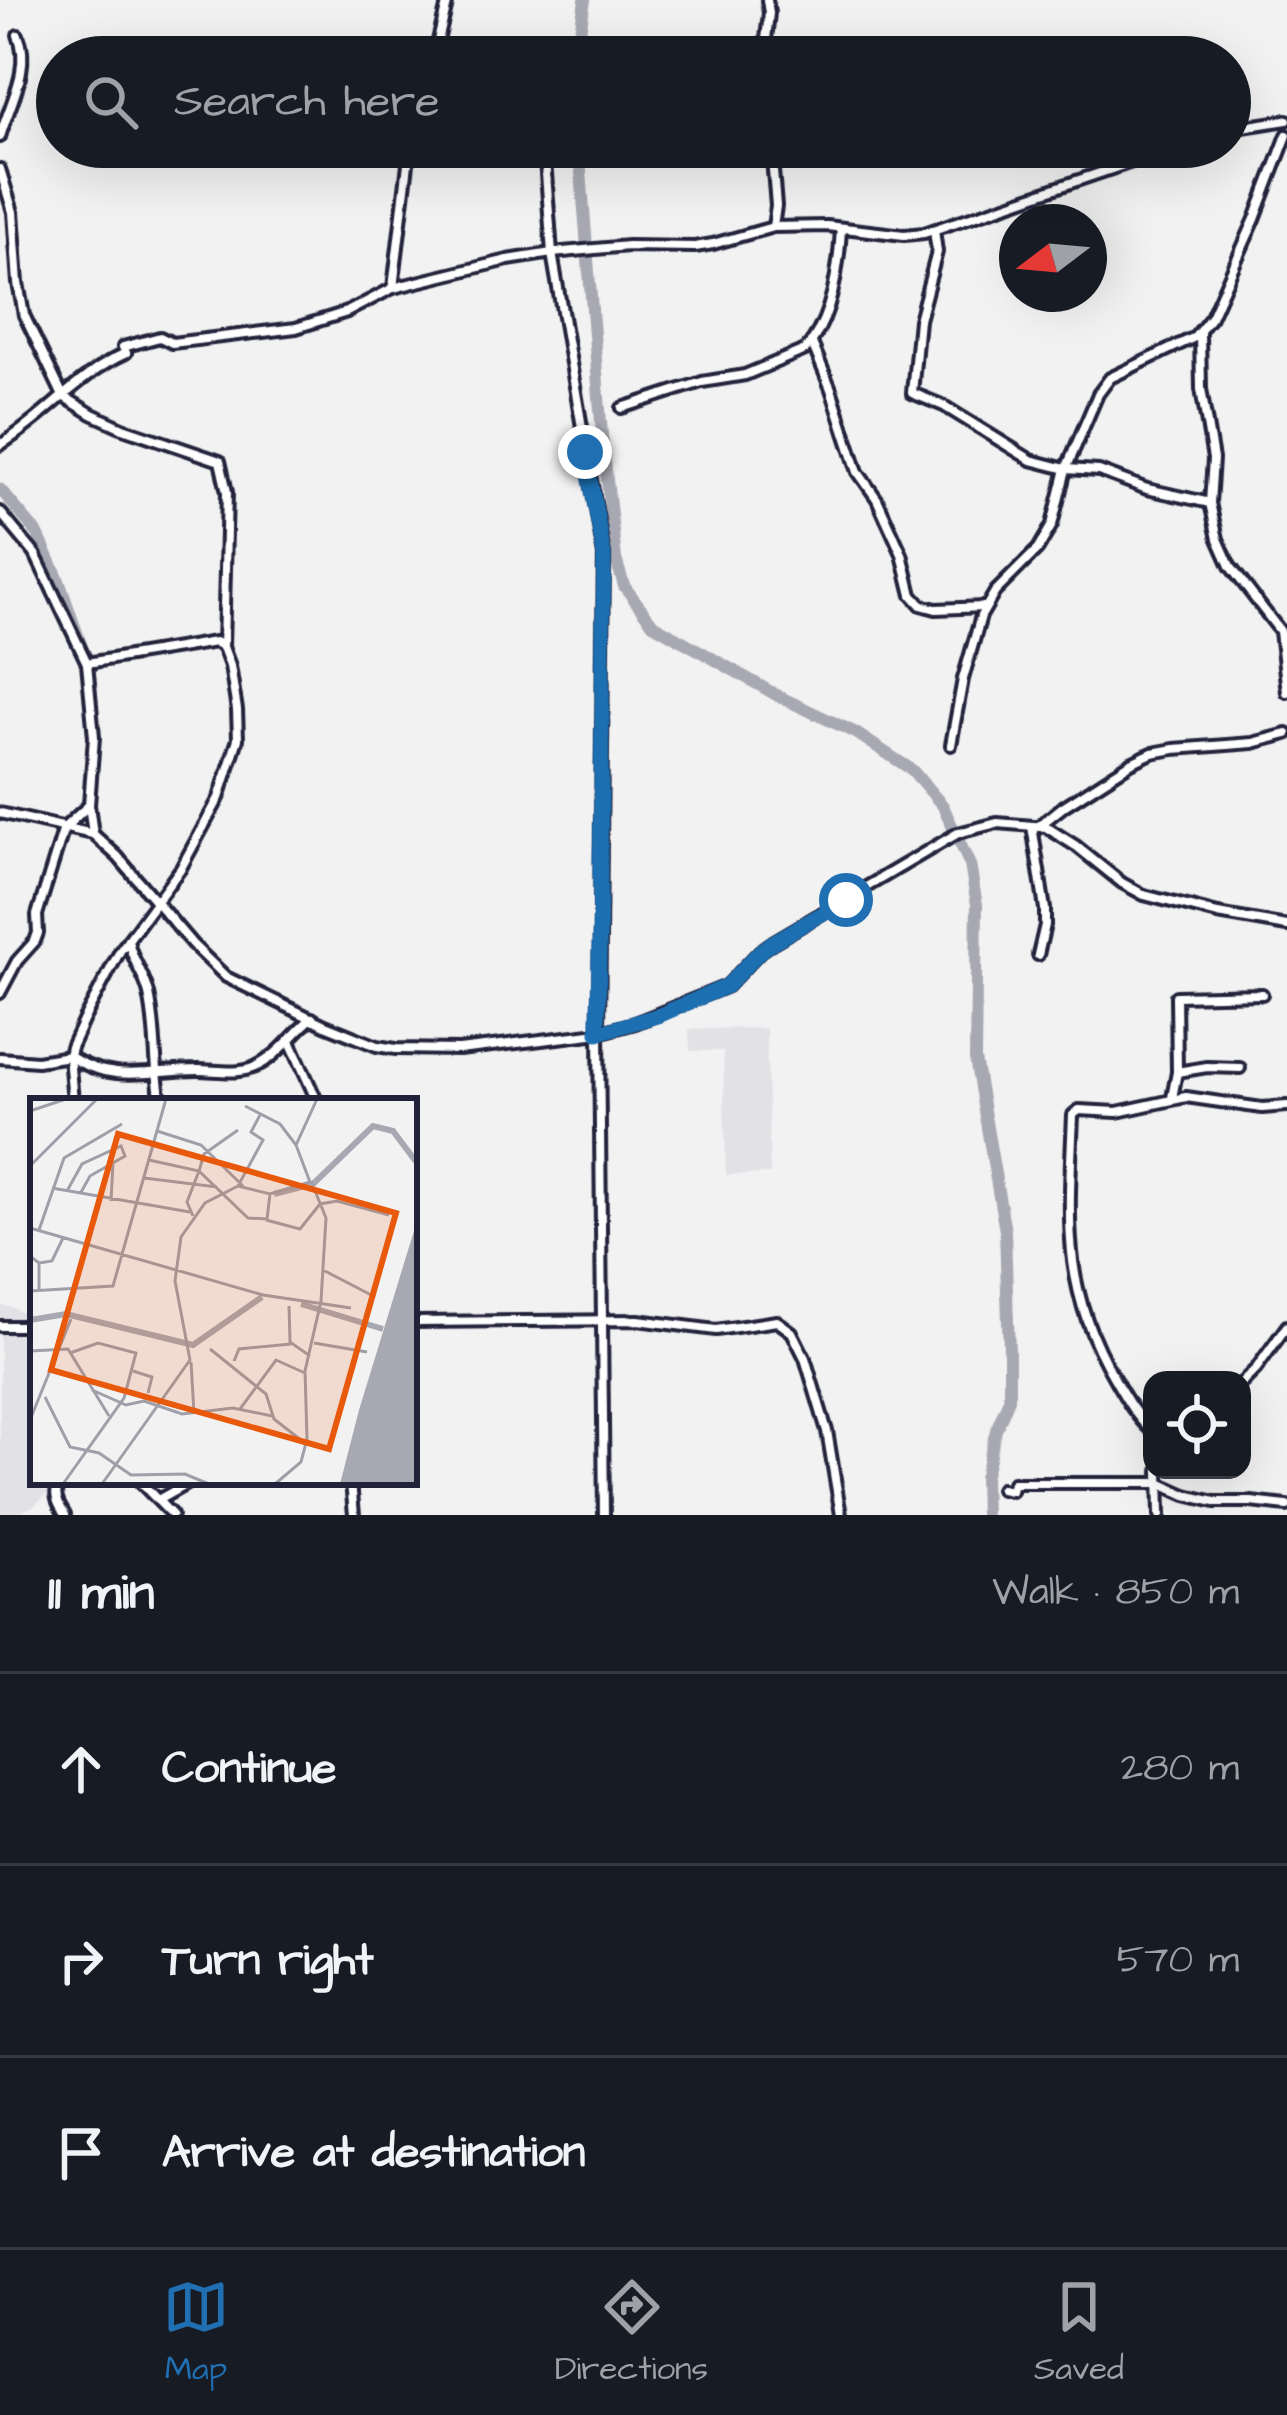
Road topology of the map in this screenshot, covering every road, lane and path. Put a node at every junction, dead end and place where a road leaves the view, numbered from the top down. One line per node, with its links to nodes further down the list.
1 (448, 0): 4 (street)
2 (767, 0): 5 (street)
3 (18, 35): 9 (street)
4 (439, 36)
5 (767, 36)
6 (1287, 120): 7 (street)
7 (1251, 126)
8 (1287, 135): 20 (street)
9 (0, 137)
10 (407, 168): 19 (street)
11 (546, 168): 18 (street)
12 (773, 168): 15 (street)
13 (1115, 168): 17 (street)
14 (0, 170): 22 (street)
15 (773, 227): 16 (street); 18 (street)
16 (841, 228): 17 (street); 21 (street)
17 (934, 230): 25 (street)
18 (553, 254): 19 (street); 46 (street)
19 (392, 288): 22 (street)
20 (1201, 332): 25 (street); 26 (street)
21 (812, 343): 23 (street); 28 (street)
22 (63, 396): 24 (street); 29 (street)
23 (622, 408)
24 (0, 446)
25 (1066, 469): 26 (street); 28 (street)
26 (1210, 503): 31 (street)
27 (0, 512): 30 (street)
28 (986, 607): 33 (street)
29 (223, 647): 30 (street); 39 (street)
30 (87, 663): 34 (street)
31 (1287, 692)
32 (1287, 734): 36 (street)
33 (951, 746)
34 (89, 805): 37 (street); 38 (street)
35 (0, 813): 37 (street)
36 (1036, 826): 40 (street); 42 (street); 46 (street)
37 (64, 828): 38 (street); 43 (street)
38 (93, 834): 39 (street)
39 (157, 904): 41 (street); 45 (street)
40 (1287, 926)
41 (128, 940): 48 (street); 52 (street)
42 (1038, 956)
43 (0, 993)
44 (1262, 994): 51 (street)
45 (312, 1018): 46 (street); 47 (street)
46 (598, 1033): 58 (street)
47 (290, 1041): 52 (street); 55 (street)
48 (69, 1056): 49 (street); 52 (street); 53 (street)
49 (0, 1058)
50 (1240, 1068): 51 (street)
51 (1178, 1072): 56 (street)
52 (156, 1074): 54 (street)
53 (73, 1098)
54 (160, 1098)
55 (316, 1098)
56 (1172, 1098): 57 (street); 64 (street)
57 (1287, 1106)
58 (603, 1319): 59 (street); 77 (street); 78 (street)
59 (417, 1322)
60 (0, 1325): 61 (street)
61 (30, 1326)
62 (1287, 1326): 63 (street)
63 (1251, 1374)
64 (1143, 1419)
65 (1159, 1479): 66 (street)
66 (1159, 1483): 71 (street); 73 (street); 79 (street)
67 (59, 1485): 74 (street)
68 (143, 1485): 72 (street)
69 (185, 1485): 72 (street)
70 (351, 1485): 76 (street)
71 (1001, 1489)
72 (158, 1500): 75 (street)
73 (1287, 1506)
74 (65, 1515)
75 (172, 1515)
76 (354, 1515)
77 (604, 1515)
78 (841, 1515)
79 (1160, 1515)

